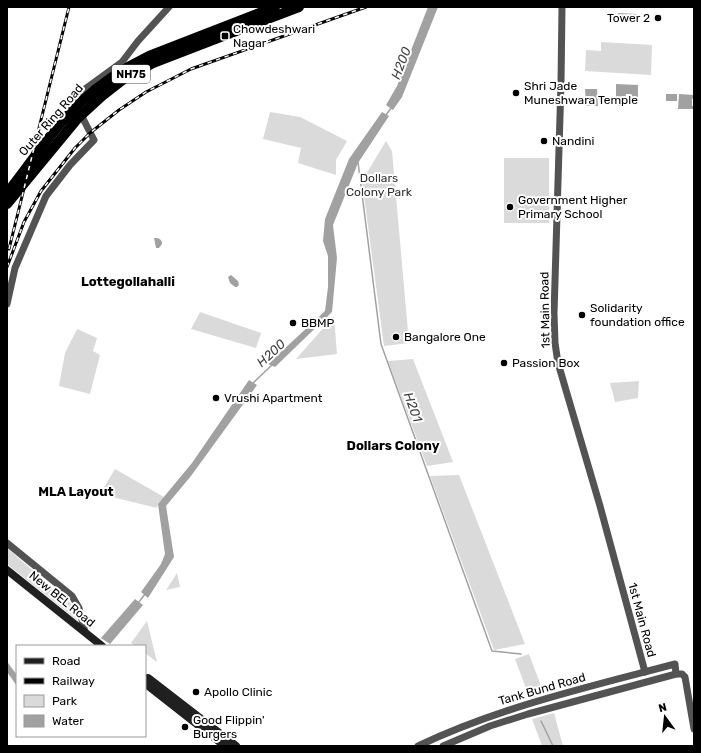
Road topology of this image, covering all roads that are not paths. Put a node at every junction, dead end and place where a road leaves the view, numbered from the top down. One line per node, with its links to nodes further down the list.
1 (168, 7): 7 (street)
2 (275, 7): 5 (highway, Outer Ring Road / NH75)
3 (298, 7): 6 (highway, Outer Ring Road / NH75)
4 (562, 7): 12 (street, 1st Main Road)
5 (7, 193)
6 (7, 204)
7 (7, 304)
8 (7, 543): 10 (street)
9 (7, 570): 10 (main road, New BEL Road)
10 (85, 632): 11 (main road, New BEL Road)
11 (99, 644)
12 (645, 672): 13 (street, Tank Bund Road); 19 (street, Tank Bund Road)
13 (676, 674): 16 (street); 20 (street, Tank Bund Road)
14 (146, 678): 18 (main road)
15 (146, 684): 17 (main road)
16 (694, 729)
17 (225, 746)
18 (236, 746)
19 (418, 746)
20 (443, 746)

